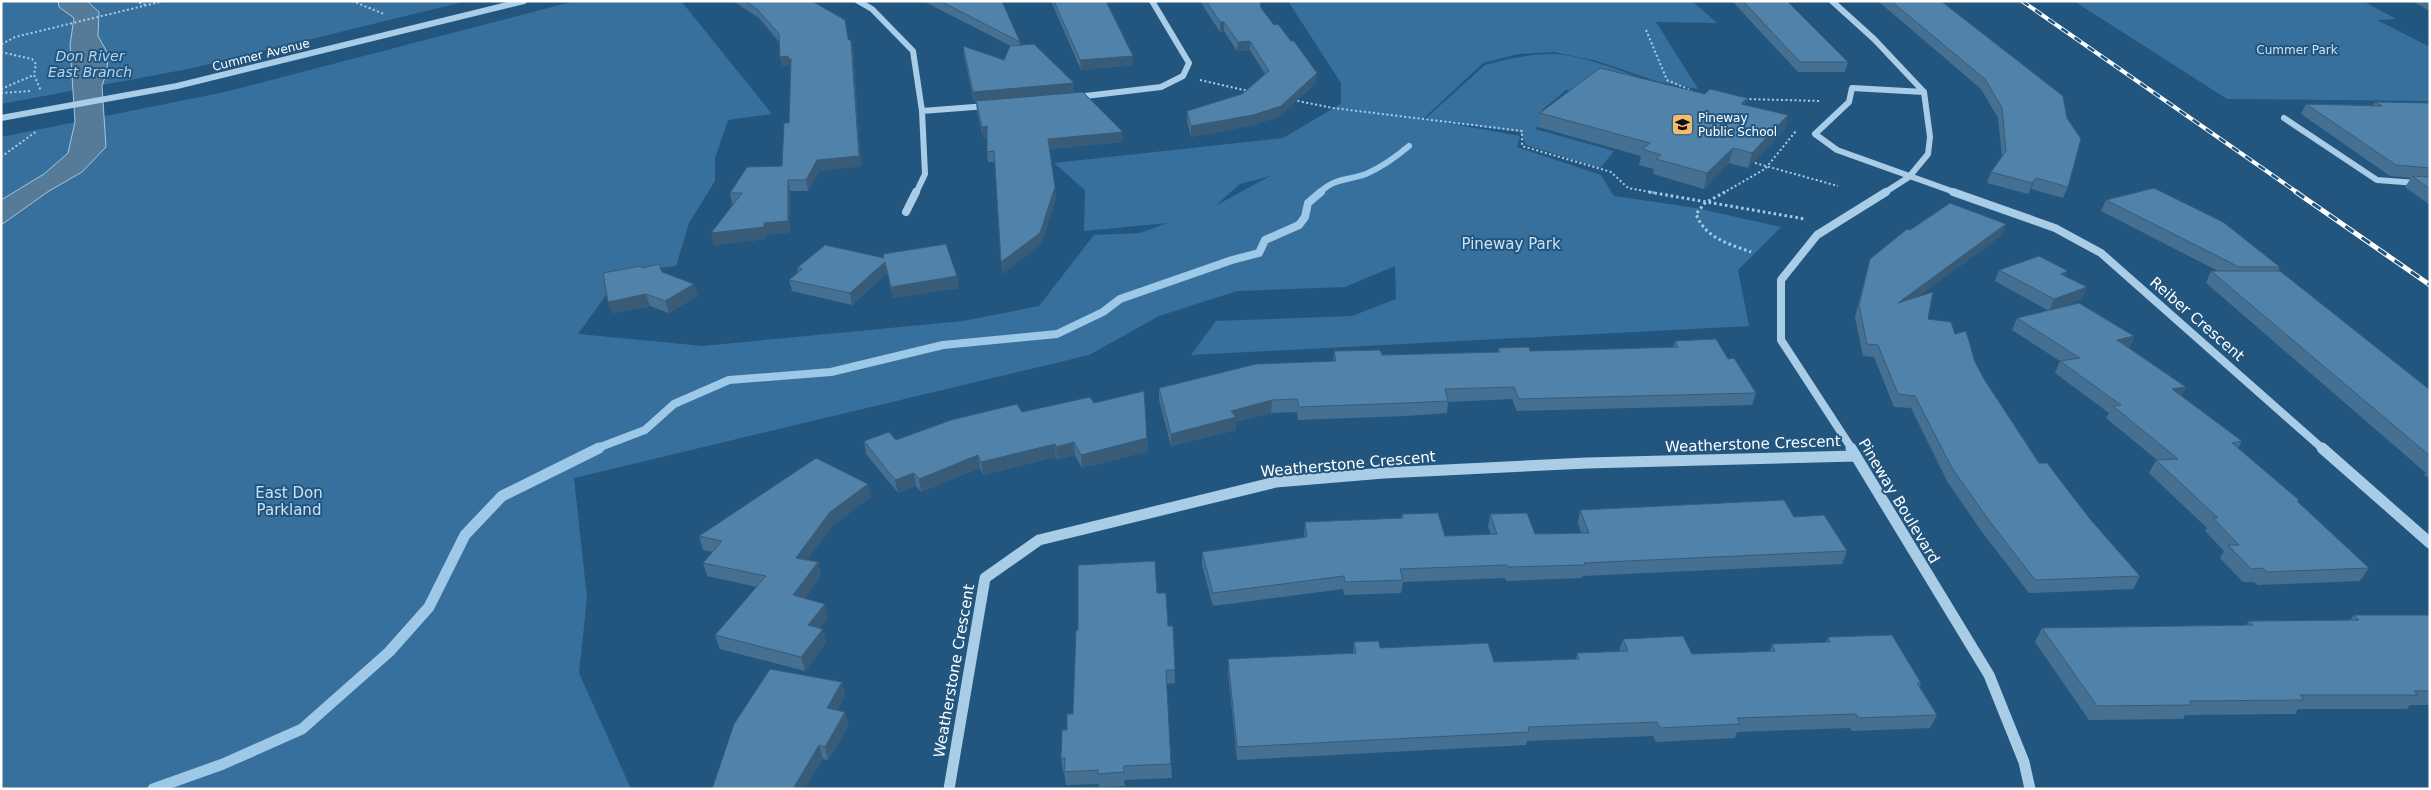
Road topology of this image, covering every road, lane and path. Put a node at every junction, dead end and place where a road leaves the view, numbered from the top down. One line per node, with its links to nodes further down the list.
1 (135, 1): 7 (path)
2 (164, 1): 7 (path)
3 (524, 1): 26 (street, Cummer Avenue)
4 (858, 1): 25 (street)
5 (1152, 1): 11 (street)
6 (1832, 1): 14 (street)
7 (146, 5): 9 (path)
8 (1646, 30): 16 (path)
9 (1, 50): 10 (path)
10 (34, 75): 12 (path); 13 (path)
11 (1183, 76): 15 (path); 18 (street)
12 (40, 90): 13 (path); 17 (path)
13 (1, 91)
14 (1924, 92): 22 (street); 33 (street, Pineway Boulevard)
15 (1257, 93)
16 (1699, 94)
17 (43, 96)
18 (1072, 98)
19 (1745, 98): 21 (path)
20 (1286, 99): 36 (path)
21 (1820, 101): 22 (path); 24 (path)
22 (1850, 102): 33 (street)
23 (994, 105): 25 (street)
24 (1815, 107)
25 (922, 111): 37 (street)
26 (1, 118)
27 (2284, 118): 34 (street)
28 (1800, 126): 32 (path)
29 (38, 130): 30 (path)
30 (1, 157)
31 (1755, 163): 32 (path)
32 (1767, 166): 35 (path); 36 (path)
33 (1909, 177): 38 (street, Pineway Boulevard); 41 (street, Reiber Crescent)
34 (2430, 184)
35 (1838, 186)
36 (1707, 202): 38 (path); 39 (path)
37 (906, 212)
38 (1835, 224): 40 (street, Pineway Boulevard)
39 (1751, 252)
40 (1856, 456): 42 (street, Weatherstone Crescent); 43 (street, Pineway Boulevard)
41 (2430, 543)
42 (949, 789)
43 (2030, 789)

